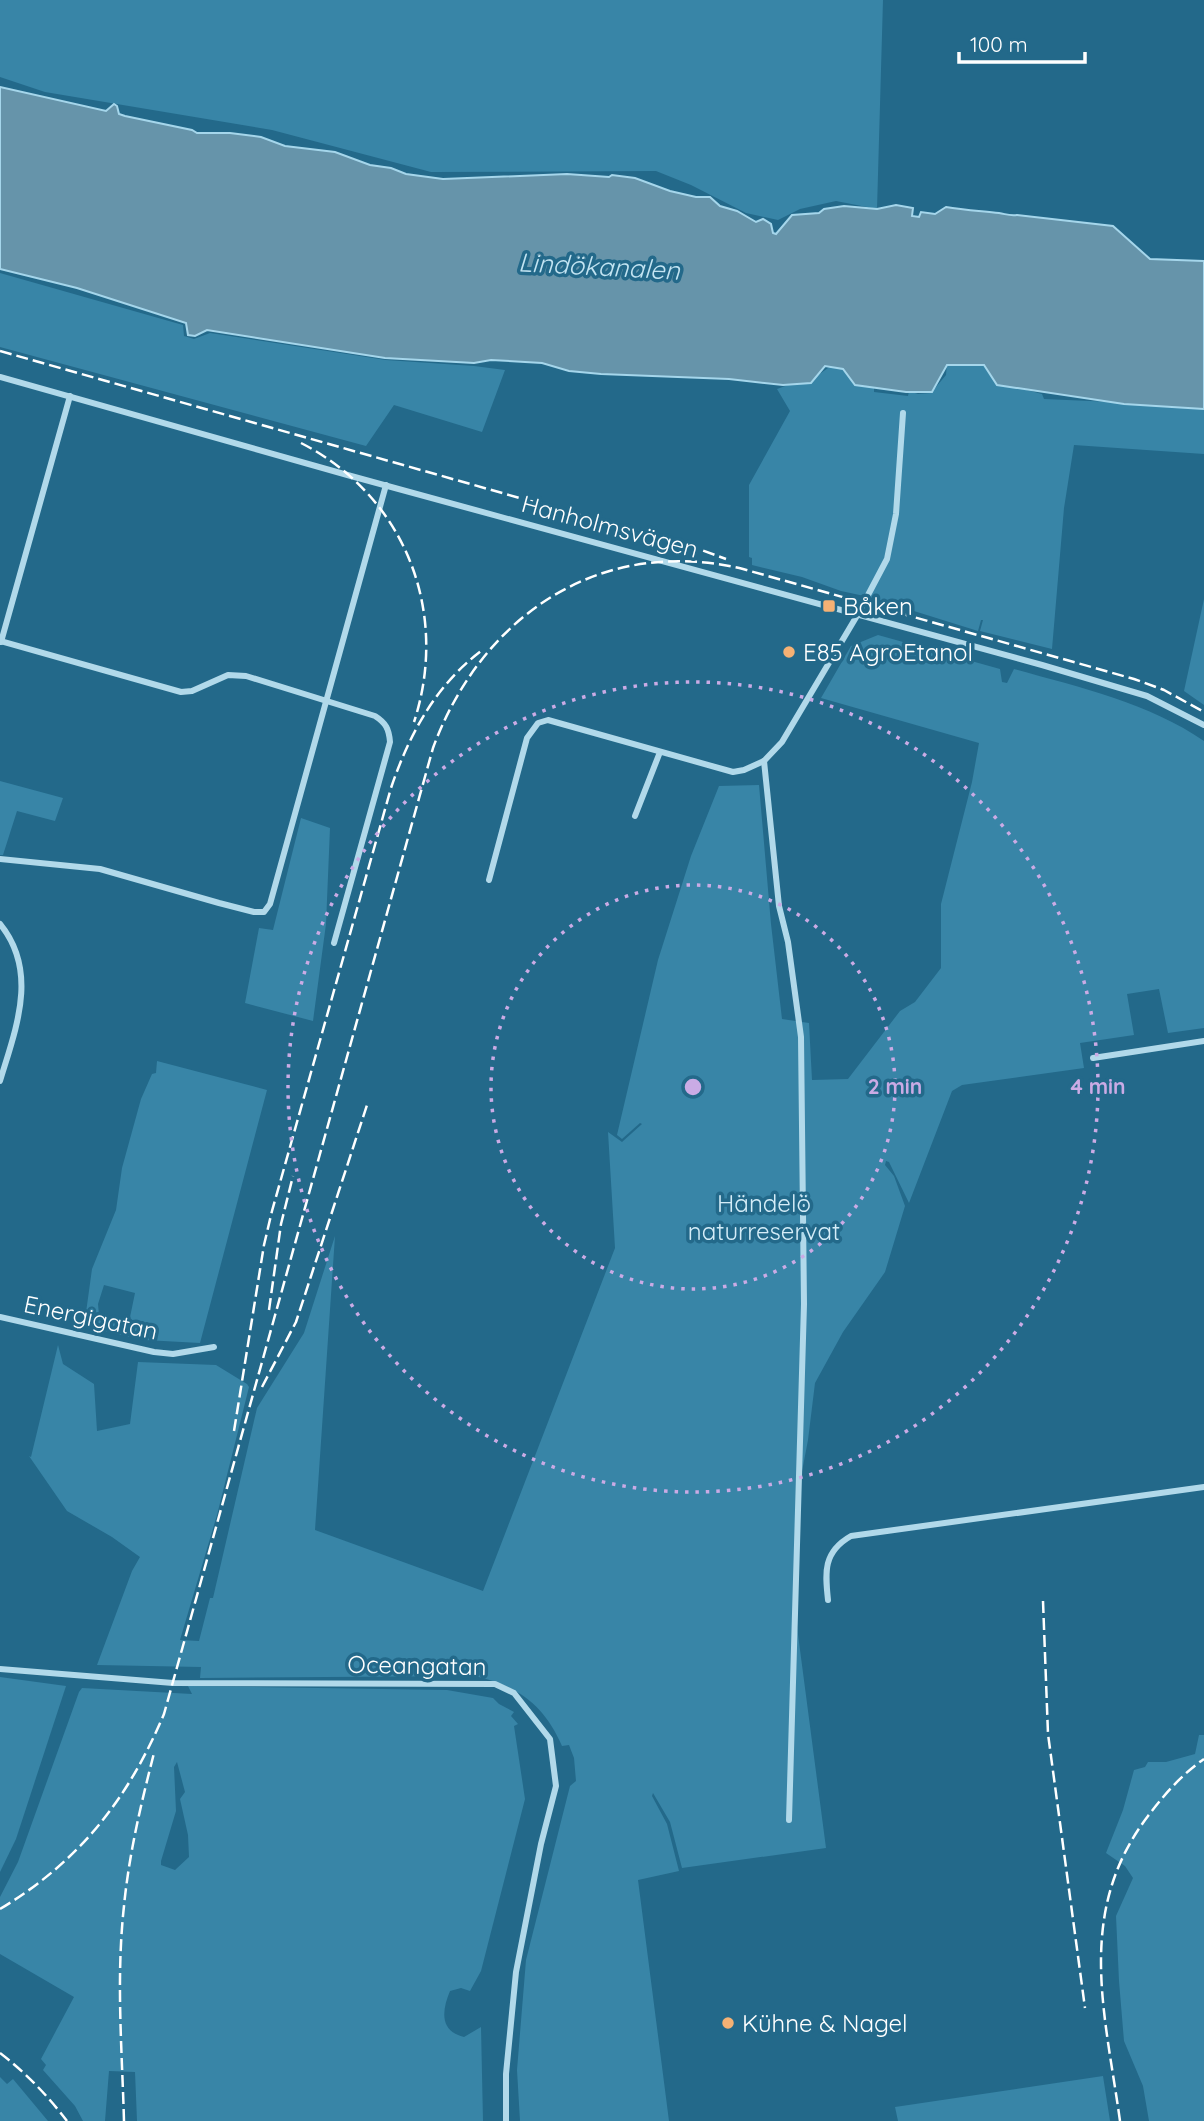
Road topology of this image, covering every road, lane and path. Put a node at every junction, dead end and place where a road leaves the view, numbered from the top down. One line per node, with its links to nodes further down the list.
1 (0, 377): 2 (street, Hanholmsvägen)
2 (69, 396): 4 (street, Hanholmsvägen); 6 (street)
3 (903, 413): 5 (street)
4 (386, 485): 5 (street, Hanholmsvägen); 7 (street)
5 (858, 614): 8 (street, Hanholmsvägen); 10 (street)
6 (1, 642): 7 (street)
7 (327, 701): 12 (street); 15 (street)
8 (1204, 725)
9 (660, 752): 10 (street); 11 (street); 13 (street)
10 (764, 761): 24 (street)
11 (635, 816)
12 (0, 859)
13 (489, 880)
14 (0, 923): 18 (street)
15 (334, 943)
16 (1204, 1041): 17 (street)
17 (1093, 1058)
18 (0, 1082)
19 (0, 1317): 20 (street, Energigatan)
20 (214, 1347)
21 (1204, 1487): 22 (street)
22 (828, 1600)
23 (0, 1669): 25 (street, Oceangatan)
24 (789, 1820)
25 (506, 2121)

